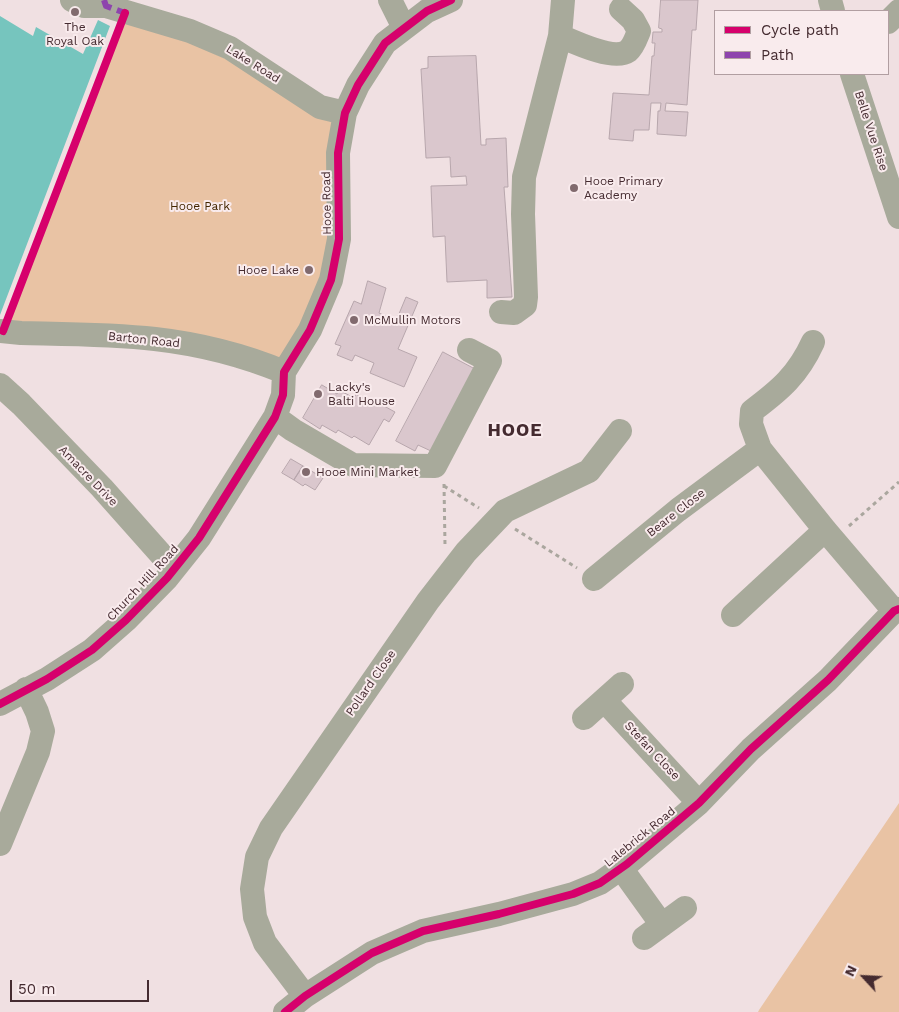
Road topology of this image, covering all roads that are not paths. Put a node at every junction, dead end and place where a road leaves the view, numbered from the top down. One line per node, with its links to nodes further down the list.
1 (72, 0): 5 (street, Lake Road)
2 (390, 0): 9 (street)
3 (451, 0): 9 (street, Hooe Road)
4 (563, 0): 10 (street)
5 (105, 3): 12 (street, Lake Road)
6 (621, 9): 10 (street)
7 (899, 11): 8 (street)
8 (889, 21)
9 (404, 28): 12 (street, Hooe Road)
10 (560, 36): 14 (street)
11 (852, 75): 13 (street, Belle Vue Rise)
12 (346, 113): 18 (street, Hooe Road)
13 (899, 217)
14 (501, 312)
15 (0, 331): 18 (street, Barton Road)
16 (813, 342): 22 (street)
17 (469, 350): 20 (street)
18 (284, 372): 20 (street, Hooe Road)
19 (0, 385): 24 (street, Amacre Drive)
20 (269, 427): 24 (street, Church Hill Road)
21 (620, 431): 37 (street, Pollard Close)
22 (760, 449): 23 (street); 25 (street, Beare Close)
23 (829, 535): 26 (street); 27 (street)
24 (174, 569): 29 (street, Church Hill Road)
25 (594, 579)
26 (897, 610): 33 (street, Lalebrick Road)
27 (733, 615)
28 (622, 684): 30 (street)
29 (26, 689): 31 (street, Church Hill Road); 34 (street)
30 (604, 700): 32 (street); 33 (street, Stefan Close)
31 (0, 704)
32 (584, 718)
33 (699, 803): 35 (street, Lalebrick Road)
34 (0, 844)
35 (621, 868): 36 (street, Lalebrick Road); 37 (street, Lalebrick Road)
36 (685, 908)
37 (305, 996): 38 (street, Lalebrick Road)
38 (284, 1012)

